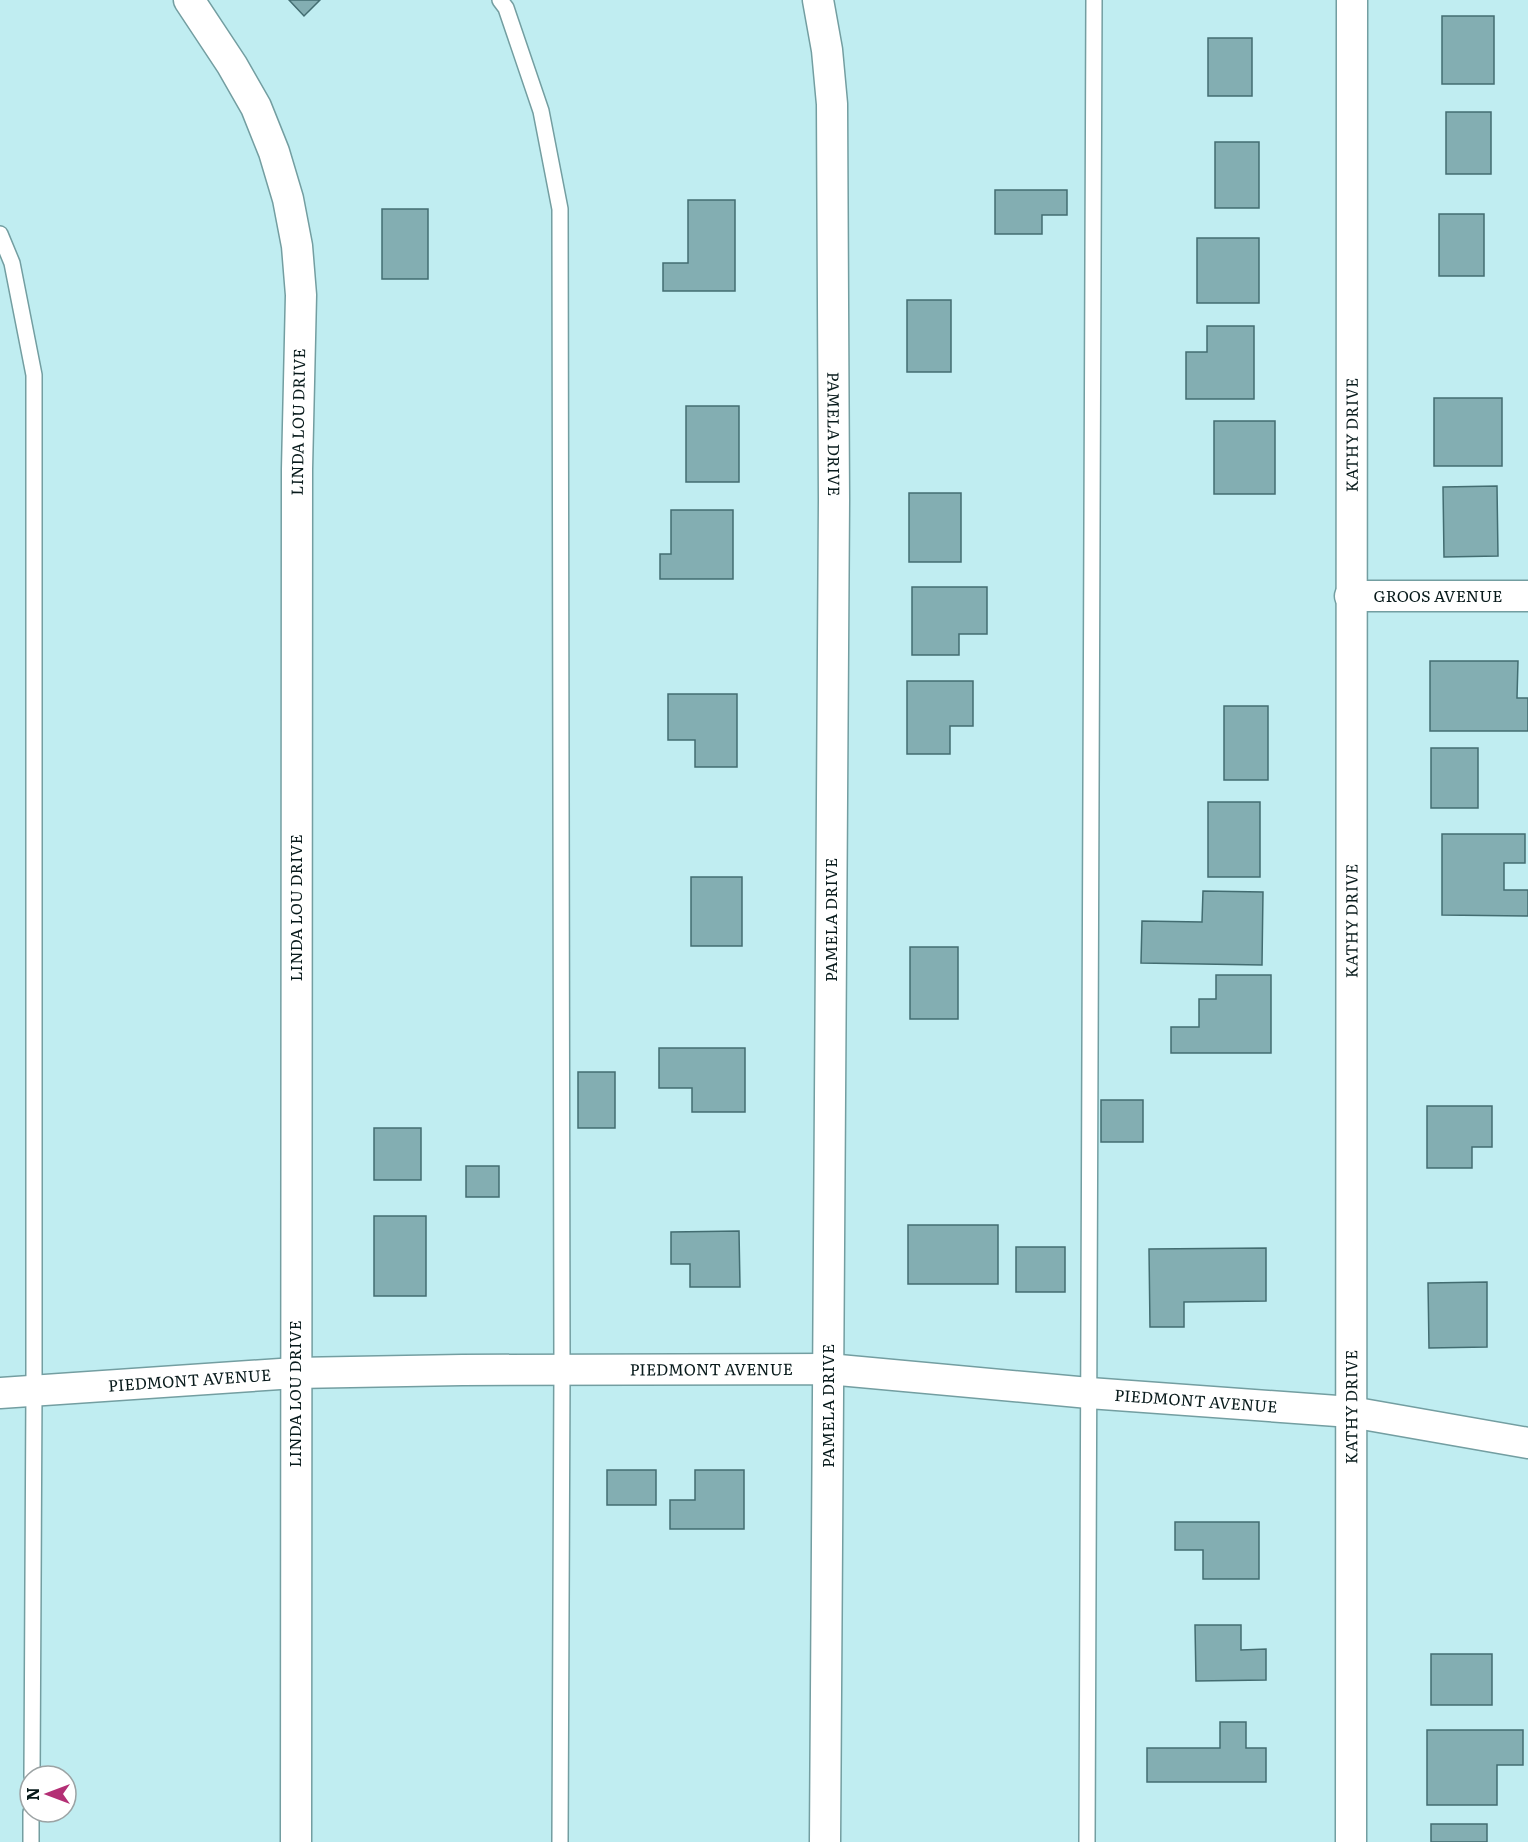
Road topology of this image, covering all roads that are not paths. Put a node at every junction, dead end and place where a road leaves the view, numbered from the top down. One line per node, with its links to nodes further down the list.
1 (189, 0): 11 (street, LINDA LOU DRIVE)
2 (500, 0): 10 (lane)
3 (818, 0): 9 (street, PAMELA DRIVE)
4 (1094, 0): 14 (lane)
5 (1352, 0): 7 (street, KATHY DRIVE)
6 (0, 234): 12 (lane)
7 (1350, 596): 8 (street, GROOS AVENUE); 15 (street, KATHY DRIVE)
8 (1528, 596)
9 (828, 1369): 10 (street, PIEDMONT AVENUE); 14 (street, PIEDMONT AVENUE); 22 (street, PAMELA DRIVE)
10 (562, 1370): 11 (street, PIEDMONT AVENUE); 21 (lane)
11 (295, 1373): 12 (street, PIEDMONT AVENUE); 20 (street, LINDA LOU DRIVE)
12 (34, 1390): 13 (street, PIEDMONT AVENUE); 17 (lane)
13 (0, 1393)
14 (1089, 1393): 15 (street, PIEDMONT AVENUE); 23 (lane)
15 (1351, 1412): 16 (street, PIEDMONT AVENUE); 24 (street, KATHY DRIVE)
16 (1528, 1443)
17 (32, 1764)
18 (32, 1824): 19 (lane)
19 (31, 1842)
20 (296, 1842)
21 (560, 1842)
22 (825, 1842)
23 (1087, 1842)
24 (1351, 1842)

